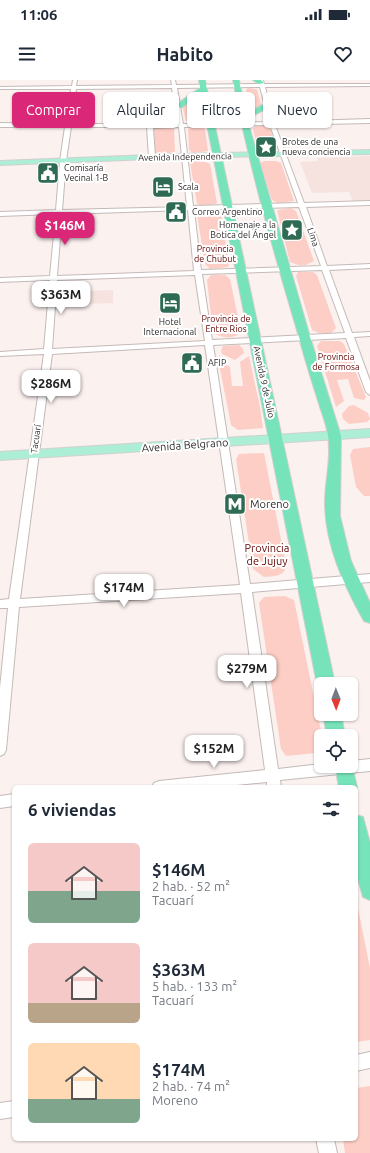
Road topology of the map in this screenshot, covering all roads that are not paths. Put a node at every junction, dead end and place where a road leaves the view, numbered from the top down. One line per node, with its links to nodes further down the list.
1 (75, 80): 8 (street, Tacuarí)
2 (172, 80): 7 (street)
3 (239, 82): 4 (street); 6 (street); 13 (highway)
4 (260, 82): 5 (street); 14 (street, Lima)
5 (367, 83): 10 (street)
6 (201, 84): 7 (street); 15 (highway)
7 (174, 86): 8 (street); 12 (street)
8 (74, 87): 9 (street); 11 (street, Tacuarí)
9 (0, 88)
10 (370, 91)
11 (73, 92)
12 (175, 92)
13 (240, 92)
14 (263, 92)
15 (179, 105)
16 (179, 112): 21 (street)
17 (332, 122): 18 (street)
18 (370, 122)
19 (0, 125): 20 (street)
20 (12, 125)
21 (181, 125): 22 (street); 30 (street)
22 (187, 125)
23 (68, 128): 34 (street, Tacuarí)
24 (150, 128): 33 (street)
25 (211, 128): 31 (highway, Avenida 9 de Julio)
26 (246, 128): 32 (highway)
27 (274, 128): 29 (street, Lima)
28 (370, 152): 29 (main road, Avenida Independencia)
29 (284, 155): 32 (main road, Avenida Independencia); 37 (street, Lima)
30 (184, 156): 31 (main road, Avenida Independencia); 33 (main road, Avenida Independencia); 40 (street)
31 (217, 156): 32 (main road, Avenida Independencia); 39 (highway, Avenida 9 de Julio)
32 (253, 156): 38 (highway)
33 (152, 157): 34 (main road, Avenida Independencia)
34 (63, 161): 35 (main road, Avenida Independencia); 41 (street, Tacuarí)
35 (0, 163)
36 (370, 203): 37 (street)
37 (302, 204): 38 (street); 44 (street, Lima)
38 (267, 206): 39 (street); 45 (highway)
39 (228, 207): 40 (street); 46 (highway, Avenida 9 de Julio)
40 (191, 209): 41 (street); 47 (street)
41 (59, 212): 42 (street); 48 (street, Tacuarí)
42 (0, 214)
43 (370, 266): 44 (street)
44 (324, 268): 45 (street); 51 (street, Lima)
45 (286, 269): 46 (street); 52 (highway)
46 (240, 271): 47 (street); 53 (highway, Avenida 9 de Julio)
47 (198, 272): 48 (street); 54 (street)
48 (53, 277): 49 (street); 55 (street, Tacuarí)
49 (0, 280)
50 (370, 334): 51 (street)
51 (349, 336): 52 (street); 57 (street, Lima)
52 (304, 337): 53 (street); 59 (highway)
53 (255, 340): 54 (street); 60 (highway, Avenida 9 de Julio)
54 (209, 343): 55 (street); 61 (street)
55 (48, 351): 56 (street); 62 (street, Tacuarí)
56 (0, 354)
57 (370, 392)
58 (370, 433): 59 (main road, Avenida Belgrano)
59 (336, 436): 60 (main road, Avenida Belgrano); 65 (highway)
60 (276, 440): 61 (main road, Avenida Belgrano); 66 (highway, Avenida 9 de Julio)
61 (224, 443): 62 (main road, Avenida Belgrano); 67 (street)
62 (34, 454): 63 (main road, Avenida Belgrano); 68 (street, Tacuarí)
63 (0, 456)
64 (370, 578): 65 (street)
65 (350, 579): 66 (street); 70 (highway)
66 (305, 583): 67 (street); 71 (highway, Avenida 9 de Julio)
67 (245, 588): 68 (street); 77 (street)
68 (14, 603): 69 (street); 72 (street, Tacuarí)
69 (0, 604)
70 (370, 617)
71 (325, 677)
72 (0, 750)
73 (370, 765): 74 (street)
74 (358, 766)
75 (314, 773): 77 (street)
76 (345, 773): 79 (highway)
77 (273, 781): 78 (street)
78 (182, 785)
79 (348, 785)
80 (12, 800): 81 (street)
81 (0, 802)
82 (358, 833): 83 (highway)
83 (370, 890)
84 (370, 1060): 85 (street)
85 (358, 1063)
86 (12, 1109): 87 (street)
87 (0, 1111)
88 (325, 1141): 89 (street)
89 (328, 1153)

